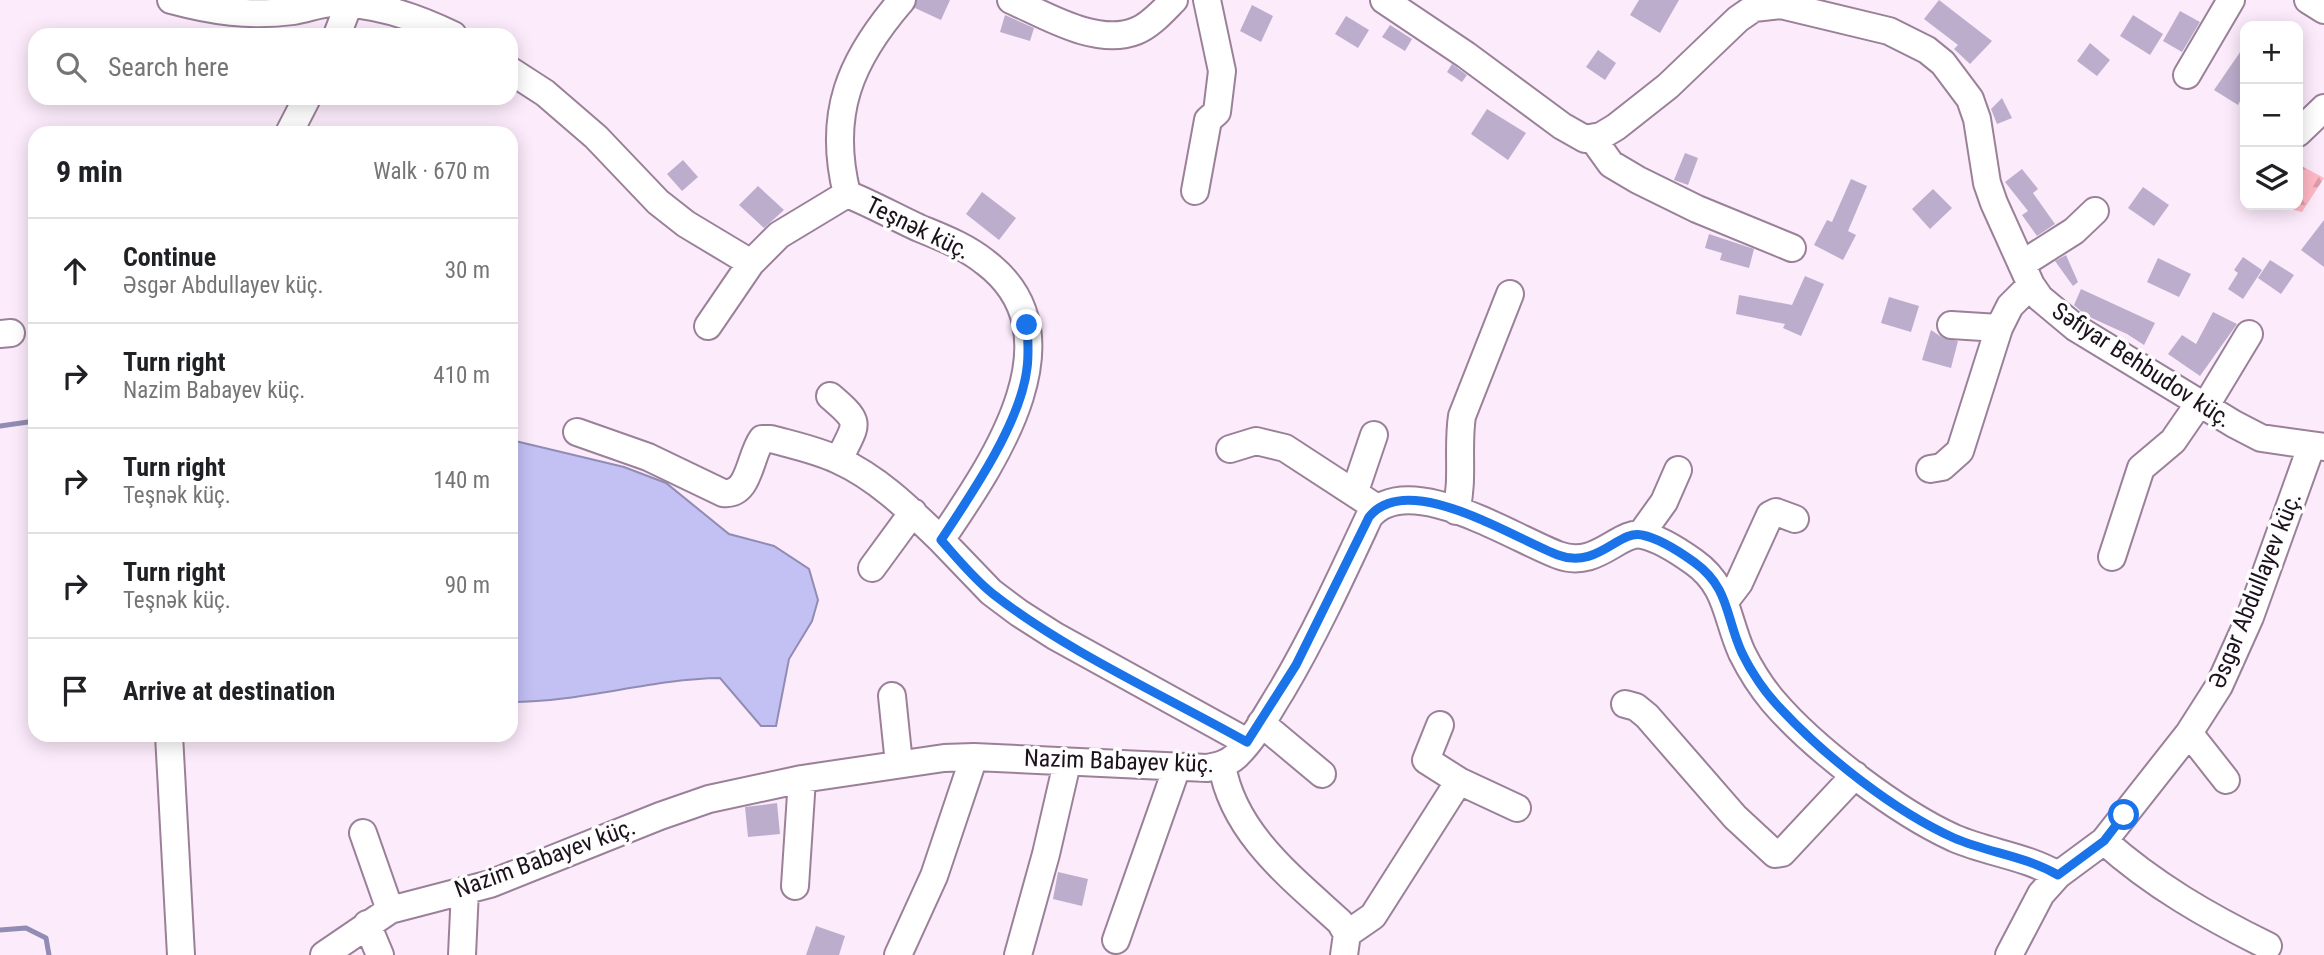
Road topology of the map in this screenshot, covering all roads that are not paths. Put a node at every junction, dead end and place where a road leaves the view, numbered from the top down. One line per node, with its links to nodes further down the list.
1 (171, 0): 10 (street)
2 (902, 0): 23 (street)
3 (1011, 0): 4 (street)
4 (1174, 0)
5 (1207, 0): 22 (street)
6 (1384, 0): 21 (street)
7 (2231, 0): 15 (street)
8 (2308, 0): 11 (street)
9 (349, 4): 10 (street); 12 (street); 13 (street)
10 (293, 6)
11 (2324, 10)
12 (428, 11): 14 (street)
13 (340, 28)
14 (446, 28)
15 (2187, 75)
16 (518, 76): 26 (street)
17 (303, 105): 19 (street)
18 (2324, 108): 20 (street)
19 (293, 126)
20 (2303, 128)
21 (1593, 139): 25 (street); 27 (street, Səfiyar Behbudov küç.)
22 (1195, 191)
23 (847, 194): 26 (street, Teşnək küç.); 48 (street, Teşnək küç.)
24 (2095, 211): 27 (street)
25 (1792, 248)
26 (751, 263): 30 (street, Teşnək küç.)
27 (2026, 274): 31 (street); 34 (street, Səfiyar Behbudov küç.)
28 (1510, 294): 44 (street)
29 (1951, 325): 31 (street)
30 (708, 326)
31 (1999, 328): 40 (street)
32 (2249, 334): 34 (street)
33 (830, 396): 39 (street)
34 (2201, 406): 37 (street, Səfiyar Behbudov küç.); 49 (street)
35 (577, 432): 39 (street)
36 (1374, 435): 42 (street)
37 (2317, 447): 56 (street, Əsgər Abdullayev küç.)
38 (1230, 449): 42 (street)
39 (839, 460): 45 (street)
40 (1930, 469)
41 (1678, 470): 47 (street)
42 (1355, 491): 43 (street)
43 (1377, 508): 44 (street); 55 (street, Nazim Babayev küç.)
44 (1456, 511): 47 (street)
45 (913, 512): 48 (street); 50 (street)
46 (1795, 519): 51 (street)
47 (1641, 534): 51 (street)
48 (941, 540): 55 (street)
49 (2112, 557)
50 (872, 568)
51 (1726, 600): 64 (street)
52 (892, 696): 60 (street)
53 (1625, 704): 64 (street)
54 (1440, 725): 66 (street)
55 (1254, 732): 61 (street, Nazim Babayev küç.); 63 (street)
56 (2189, 733): 67 (street); 70 (street, Əsgər Abdullayev küç.)
57 (169, 742): 79 (street)
58 (974, 757): 59 (street, Nazim Babayev küç.); 60 (street, Nazim Babayev küç.); 83 (street)
59 (1067, 763): 62 (street, Nazim Babayev küç.); 84 (street)
60 (898, 764): 65 (street, Nazim Babayev küç.)
61 (1222, 765): 62 (street, Nazim Babayev küç.); 77 (street)
62 (1177, 767): 76 (street)
63 (1322, 774)
64 (1855, 775): 71 (street)
65 (802, 779): 72 (street); 73 (street, Nazim Babayev küç.)
66 (1459, 780): 68 (street); 77 (street)
67 (2226, 780)
68 (1517, 808)
69 (363, 833): 74 (street)
70 (2104, 841): 71 (street, Əsgər Abdullayev küç.); 78 (street)
71 (2058, 875): 85 (street, Əsgər Abdullayev küç.)
72 (795, 886)
73 (465, 890): 74 (street, Nazim Babayev küç.); 82 (street)
74 (390, 910): 75 (street, Nazim Babayev küç.)
75 (367, 924): 80 (street, Nazim Babayev küç.); 81 (street)
76 (1116, 940)
77 (1346, 945)
78 (2268, 946)
79 (181, 955)
80 (324, 955)
81 (380, 955)
82 (462, 955)
83 (898, 955)
84 (1018, 955)
85 (2008, 955)

